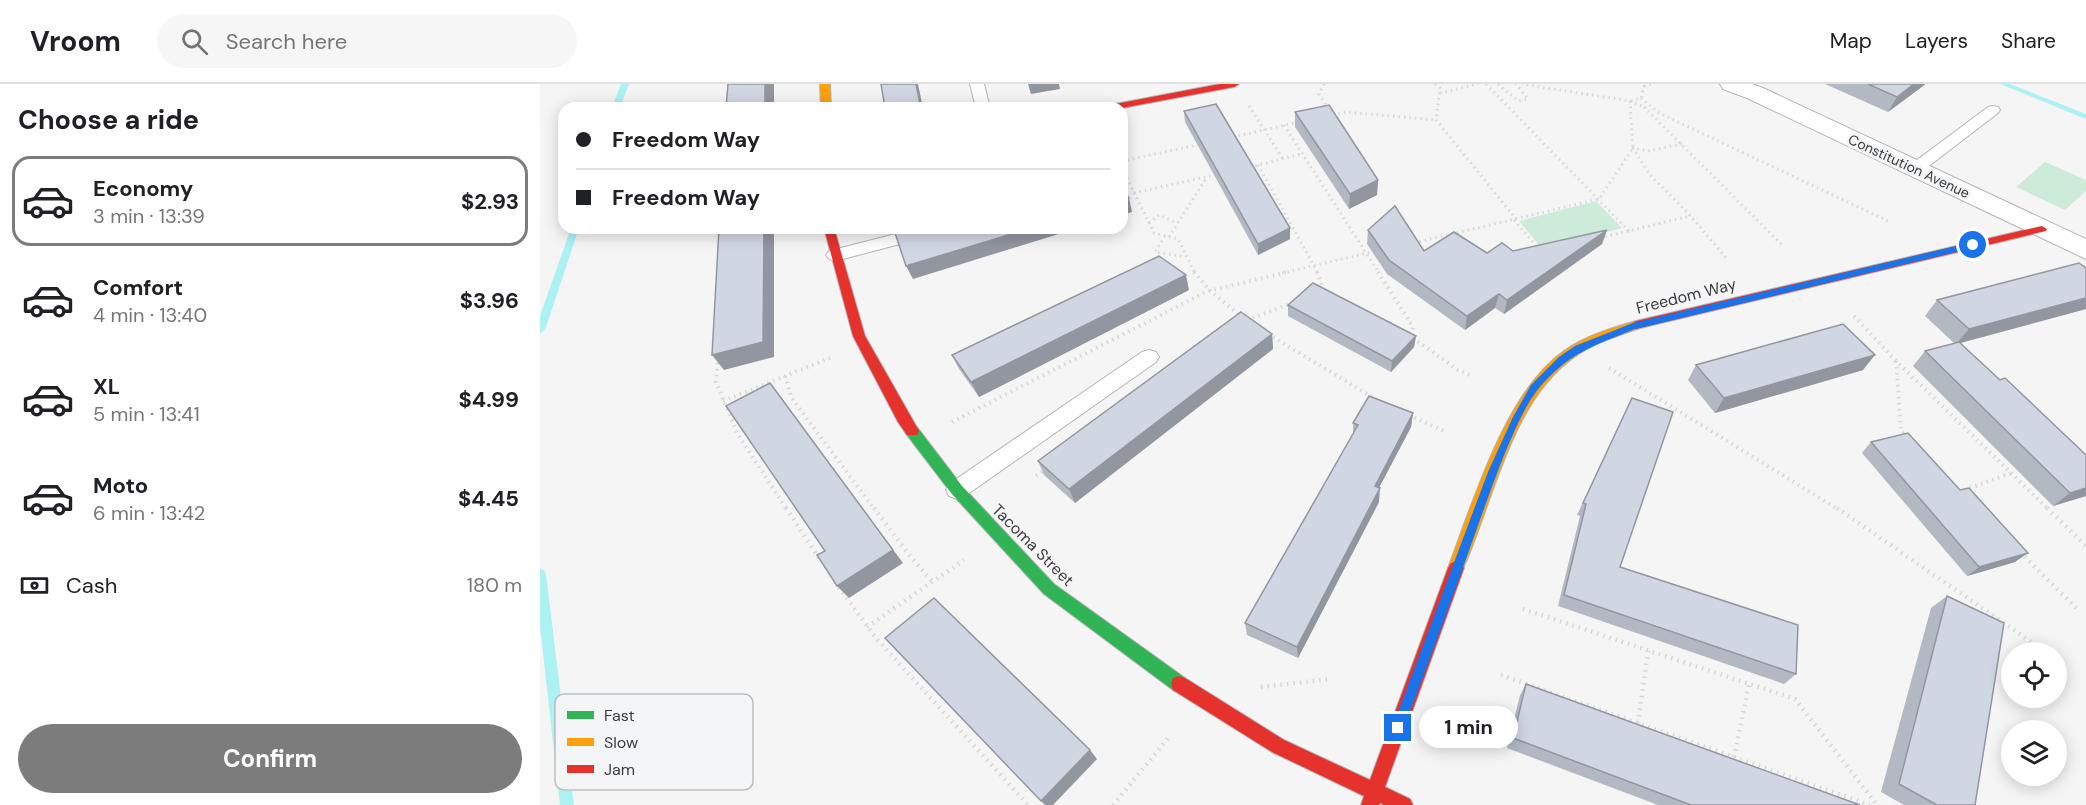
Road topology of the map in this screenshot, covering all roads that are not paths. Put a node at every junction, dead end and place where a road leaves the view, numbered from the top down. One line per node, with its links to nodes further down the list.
1 (825, 84): 5 (street)
2 (977, 84): 6 (lane)
3 (1234, 84): 7 (street)
4 (1731, 84): 9 (street, Constitution Avenue)
5 (825, 102)
6 (982, 102)
7 (1128, 105)
8 (1993, 110): 9 (lane)
9 (1915, 169): 10 (street, Constitution Avenue)
10 (2042, 229): 13 (street, Constitution Avenue); 17 (street, Freedom Way)
11 (830, 234): 14 (street, Tacoma Street)
12 (917, 234): 14 (lane)
13 (2086, 250)
14 (835, 255): 16 (street, Tacoma Street)
15 (1149, 357): 16 (lane)
16 (957, 490): 17 (street, Tacoma Street)
17 (1371, 799): 18 (street, Tacoma Street)
18 (1404, 805)

